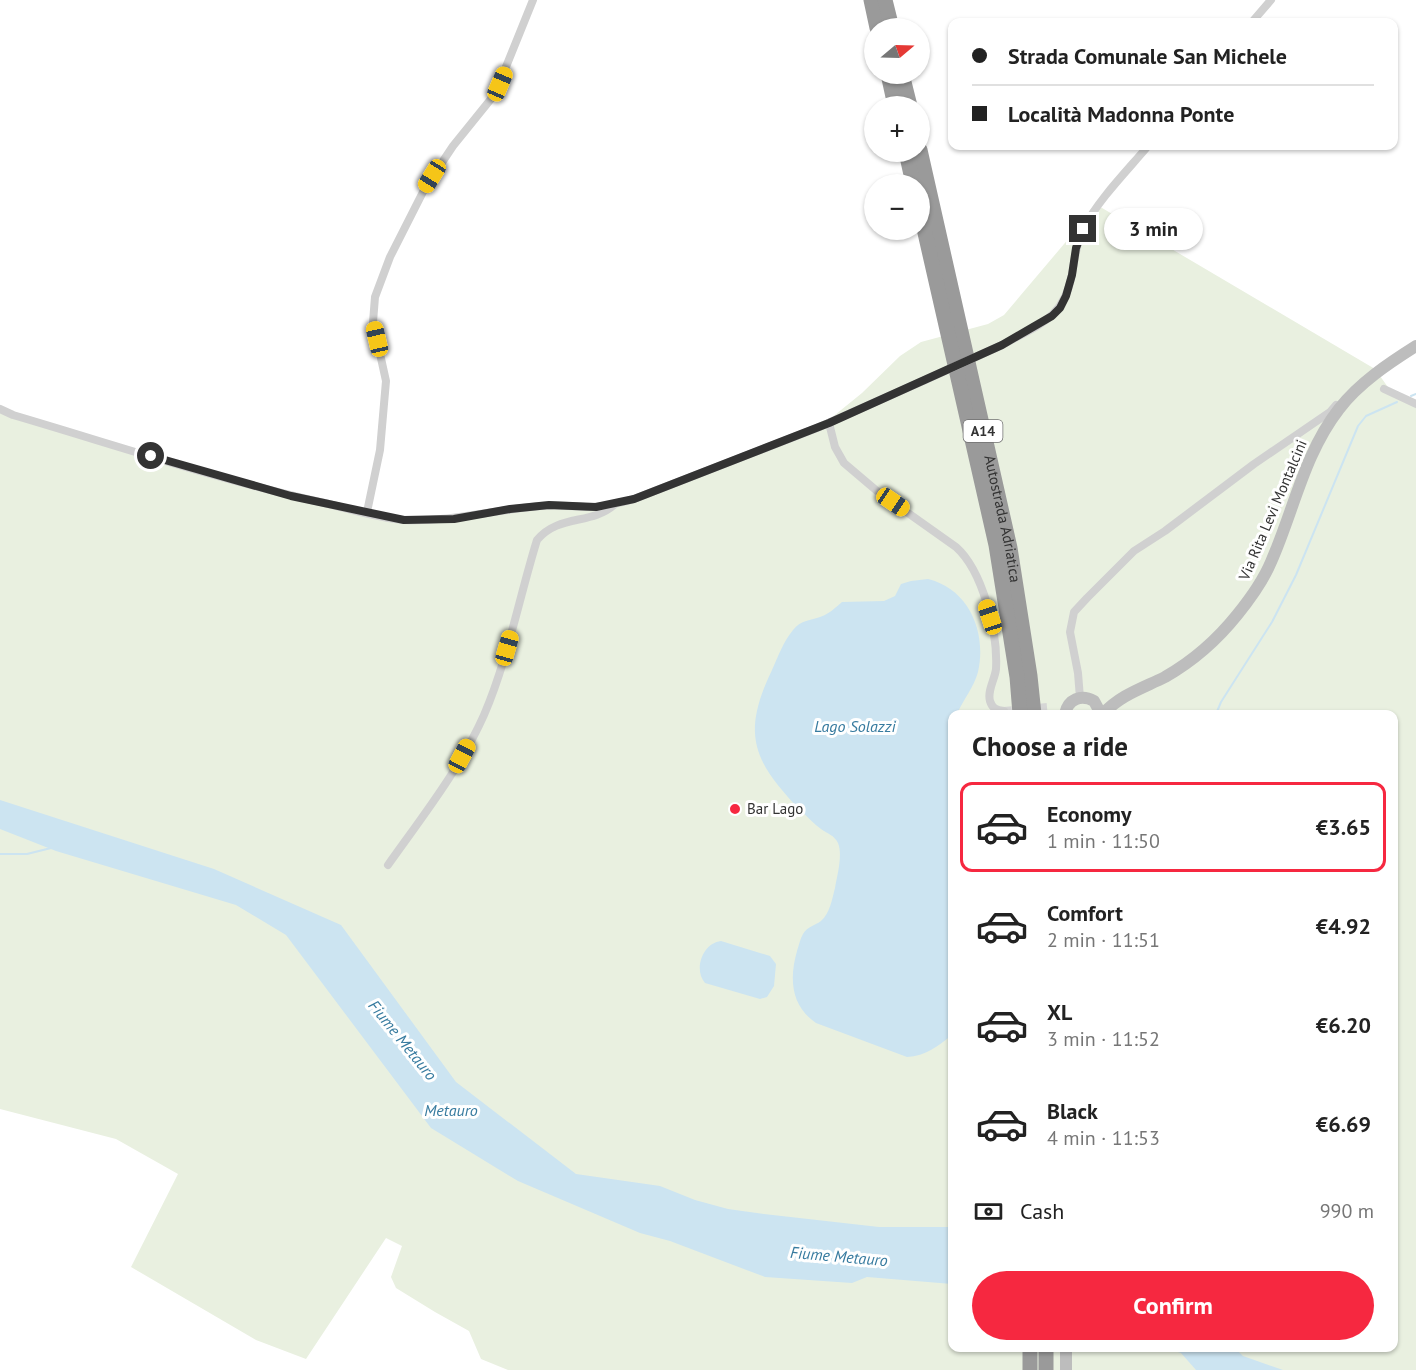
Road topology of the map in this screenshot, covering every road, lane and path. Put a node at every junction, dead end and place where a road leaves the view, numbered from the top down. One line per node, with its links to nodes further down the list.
1 (533, 0): 18 (street)
2 (871, 0): 5 (highway)
3 (885, 0): 6 (highway)
4 (1271, 0): 7 (street)
5 (876, 18)
6 (890, 18)
7 (1255, 18)
8 (1145, 150): 16 (street, bridge)
9 (923, 162): 24 (highway, Autostrada Adriatica / A14)
10 (927, 240): 23 (highway, Autostrada Adriatica / A14)
11 (1416, 346): 20 (main road, Via Rita Levi Montalcini)
12 (1372, 370): 19 (street)
13 (1384, 389): 14 (street)
14 (1416, 404)
15 (0, 409): 18 (street)
16 (829, 423): 17 (street); 22 (street)
17 (615, 505): 18 (street); 28 (street)
18 (367, 512)
19 (1080, 698): 21 (main road, Via Rita Levi Montalcini); 25 (main road)
20 (1122, 698): 21 (main road, Via Rita Levi Montalcini); 27 (main road, Via Rita Levi Montalcini)
21 (1094, 701): 26 (main road)
22 (1000, 710)
23 (1020, 710)
24 (1034, 710)
25 (1067, 710)
26 (1101, 710)
27 (1106, 710)
28 (388, 865)
29 (1030, 1352): 32 (highway)
30 (1046, 1352): 33 (highway)
31 (1066, 1352): 34 (main road)
32 (1030, 1370)
33 (1046, 1370)
34 (1066, 1370)

